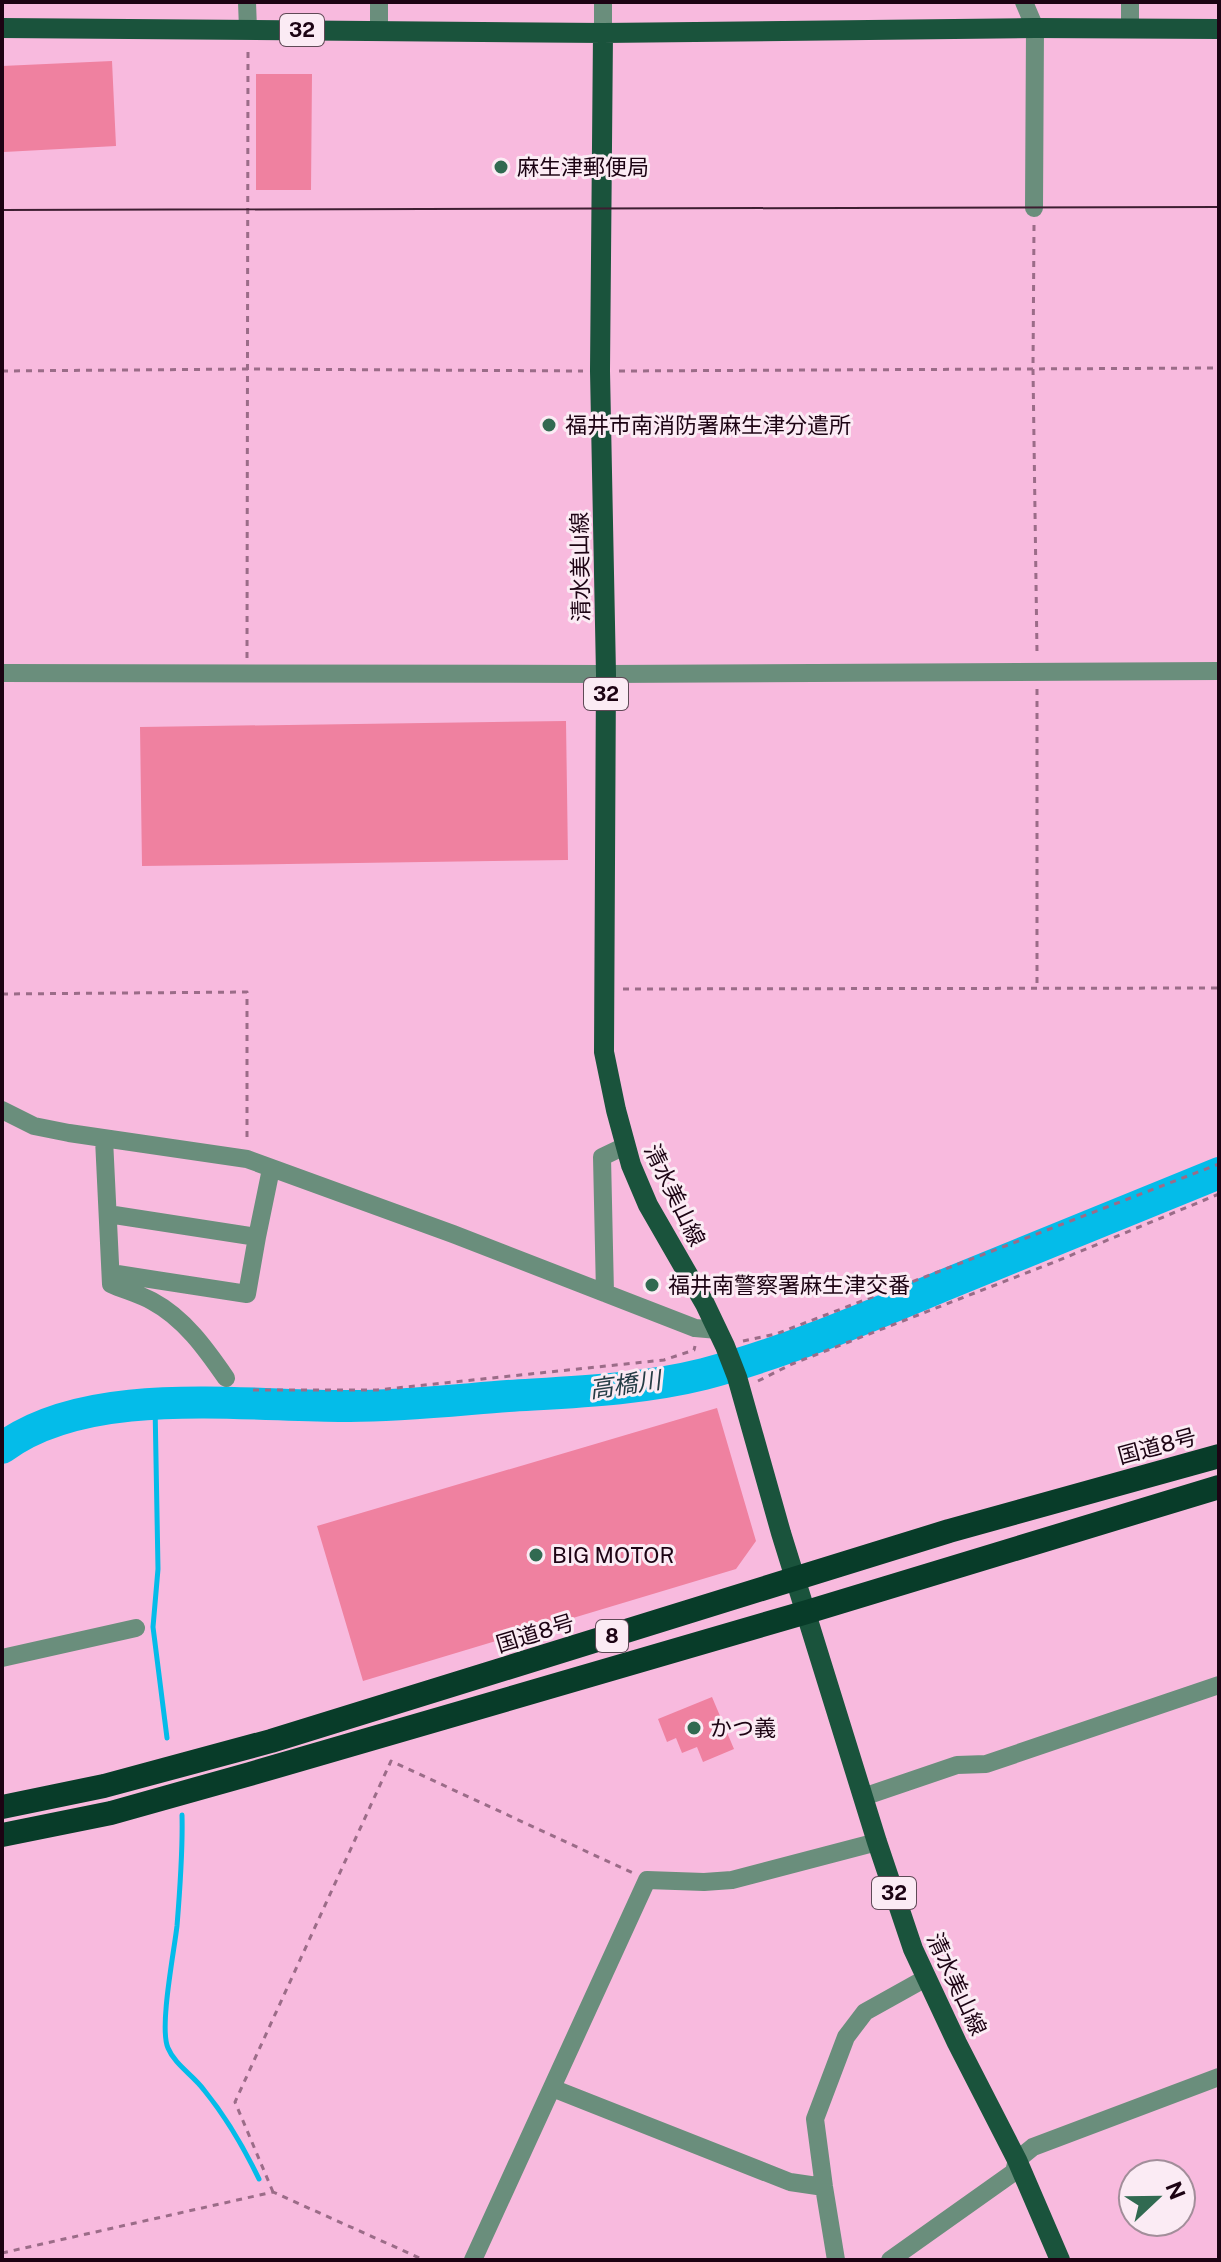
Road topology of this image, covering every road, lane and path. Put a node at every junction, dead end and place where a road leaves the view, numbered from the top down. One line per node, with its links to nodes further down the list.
1 (247, 2): 8 (street)
2 (379, 2): 11 (street)
3 (603, 2): 12 (street)
4 (1024, 2): 7 (street)
5 (1130, 2): 9 (street)
6 (2, 28): 8 (main road, 32)
7 (1035, 28): 9 (main road); 12 (main road); 13 (street)
8 (248, 29): 11 (main road, 32); 15 (path)
9 (1130, 29): 10 (main road)
10 (1219, 29)
11 (379, 31): 12 (main road, 32)
12 (603, 33): 18 (main road, 清水美山線 / 32)
13 (1034, 208): 16 (path)
14 (1219, 368): 16 (path)
15 (248, 369): 17 (path); 18 (path); 22 (path)
16 (1033, 369): 18 (path); 20 (path)
17 (2, 371)
18 (600, 371): 23 (main road, 清水美山線 / 32)
19 (1219, 671): 20 (street)
20 (1037, 672): 23 (street); 26 (path)
21 (2, 673): 22 (street)
22 (247, 673): 23 (street)
23 (606, 674): 24 (main road, 清水美山線 / 32)
24 (604, 988): 26 (path); 30 (main road, 清水美山線 / 32)
25 (1219, 988): 26 (path)
26 (1037, 989)
27 (2, 994): 31 (path)
28 (2, 1110): 29 (street)
29 (104, 1139): 31 (street); 35 (street)
30 (625, 1146): 38 (street); 40 (main road, 清水美山線 / 32)
31 (247, 1159): 33 (street)
32 (1219, 1164): 40 (path)
33 (271, 1169): 36 (street); 38 (street)
34 (1219, 1194): 42 (path)
35 (108, 1214): 36 (street); 37 (street)
36 (257, 1237): 37 (street)
37 (111, 1273): 41 (street)
38 (605, 1293): 39 (street)
39 (695, 1328): 40 (street); 43 (path)
40 (721, 1338): 42 (main road, 清水美山線 / 32)
41 (226, 1378)
42 (739, 1383): 46 (main road, 清水美山線 / 32)
43 (253, 1390)
44 (1219, 1456): 46 (highway, 国道8号 / 8)
45 (1219, 1487): 47 (highway, 8)
46 (796, 1578): 47 (main road, 清水美山線 / 32); 52 (highway, 国道8号 / 8)
47 (807, 1612): 51 (main road, 清水美山線 / 32); 53 (highway, 8)
48 (136, 1628): 49 (street)
49 (2, 1658)
50 (1219, 1685): 51 (street)
51 (863, 1797): 54 (main road, 清水美山線 / 32)
52 (2, 1807)
53 (2, 1835)
54 (877, 1842): 55 (street); 56 (main road, 清水美山線 / 32)
55 (647, 1880): 58 (street); 61 (path)
56 (926, 1978): 59 (main road, 清水美山線 / 32); 60 (street)
57 (1219, 2077): 59 (street)
58 (552, 2088): 60 (street); 64 (street)
59 (1017, 2160): 66 (street); 67 (main road, 清水美山線 / 32)
60 (824, 2187): 65 (street)
61 (273, 2192): 62 (path); 63 (path)
62 (2, 2253)
63 (424, 2260)
64 (473, 2260)
65 (836, 2260)
66 (890, 2260)
67 (1060, 2260)

